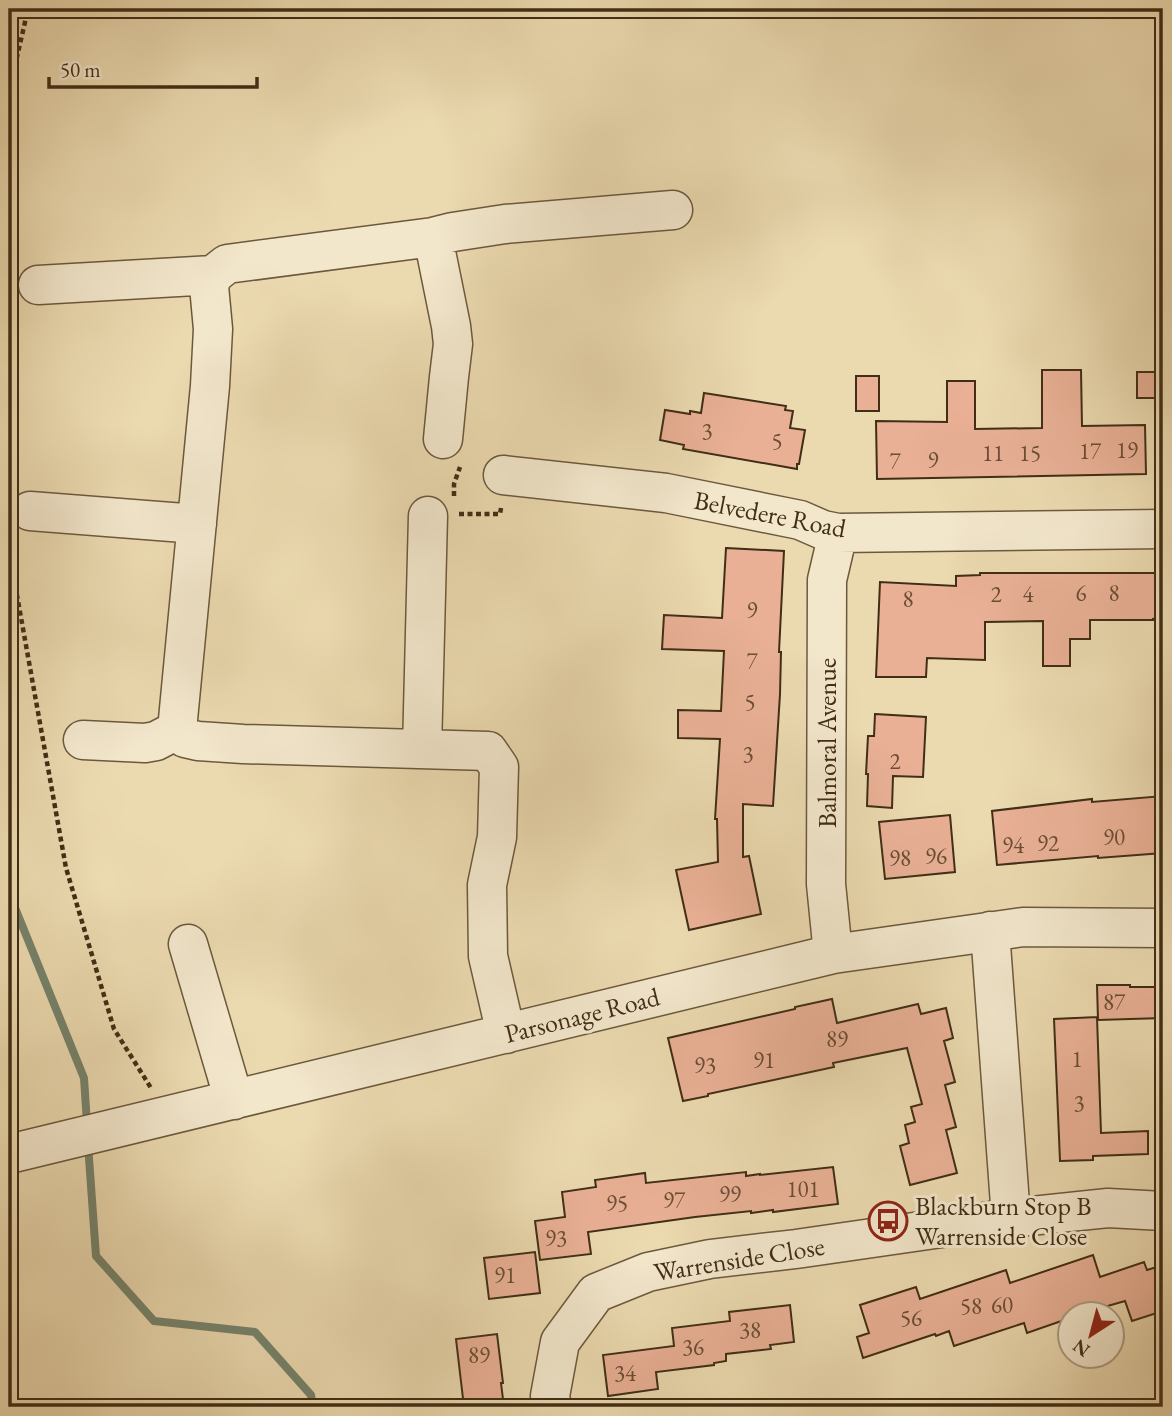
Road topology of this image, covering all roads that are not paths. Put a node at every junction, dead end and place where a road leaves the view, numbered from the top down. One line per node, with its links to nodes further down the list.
1 (673, 210): 2 (street)
2 (433, 237): 3 (street); 5 (street)
3 (213, 275): 4 (street); 9 (street)
4 (38, 285)
5 (452, 451)
6 (503, 475): 11 (street, Belvedere Road)
7 (441, 509): 14 (street)
8 (19, 521): 9 (street)
9 (197, 524): 12 (street)
10 (1163, 529): 11 (street, Belvedere Road)
11 (838, 533): 18 (street, Balmoral Avenue)
12 (177, 730): 13 (street); 14 (street)
13 (83, 740)
14 (422, 749): 19 (street)
15 (1163, 928): 16 (street, Parsonage Road)
16 (990, 931): 18 (street, Parsonage Road); 23 (street)
17 (188, 944): 20 (street)
18 (833, 954): 19 (street, Parsonage Road)
19 (506, 1034): 20 (street, Parsonage Road)
20 (234, 1100): 21 (street, Parsonage Road)
21 (9, 1154)
22 (1163, 1211): 23 (street, Warrenside Close)
23 (1011, 1218): 24 (street, Warrenside Close)
24 (552, 1407)

